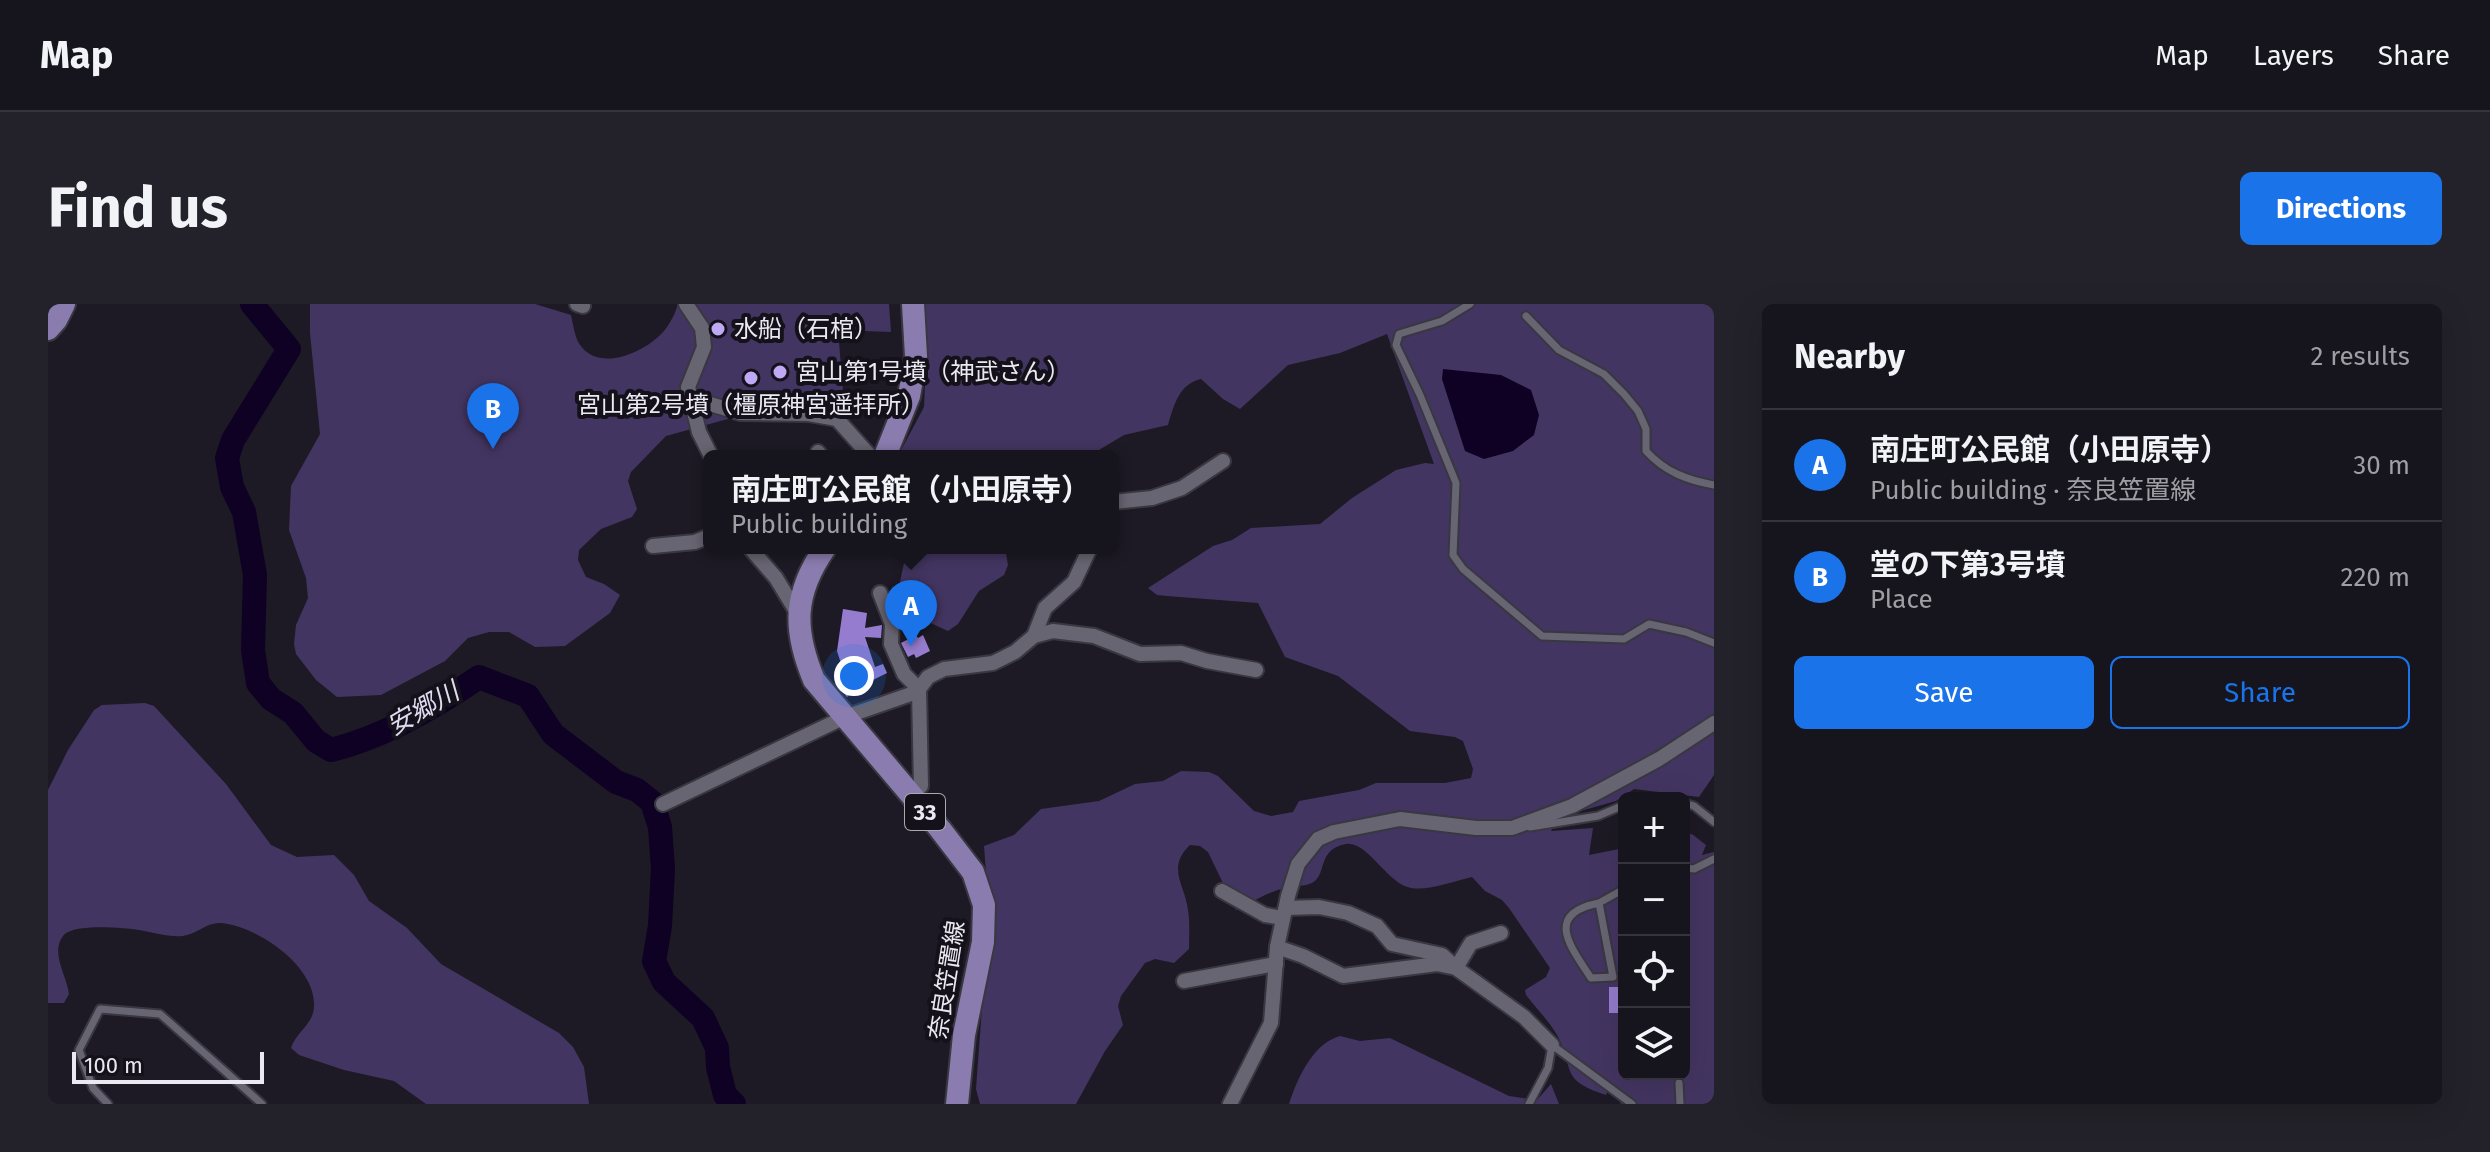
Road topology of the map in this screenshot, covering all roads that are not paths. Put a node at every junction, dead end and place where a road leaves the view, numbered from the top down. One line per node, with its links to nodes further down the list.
1 (64, 304): 6 (main road)
2 (686, 304): 7 (street)
3 (913, 304): 10 (main road)
4 (1470, 304): 22 (lane)
5 (1526, 316): 12 (lane)
6 (48, 329)
7 (690, 398): 8 (street); 9 (street)
8 (708, 450)
9 (865, 450)
10 (887, 450)
11 (1223, 461): 13 (street)
12 (1714, 485)
13 (1119, 501)
14 (703, 539): 15 (street)
15 (653, 546)
16 (755, 554): 20 (street)
17 (822, 554): 20 (main road, 奈良笠置線 / 33)
18 (1087, 554): 21 (street)
19 (880, 593): 24 (street)
20 (799, 616): 25 (main road, 奈良笠置線 / 33)
21 (1034, 636): 23 (street); 24 (street)
22 (1714, 643)
23 (1256, 670)
24 (919, 689): 25 (street); 27 (street)
25 (845, 717): 27 (main road, 奈良笠置線 / 33); 28 (street)
26 (1714, 723): 32 (street)
27 (910, 794): 48 (main road, 奈良笠置線 / 33)
28 (663, 804)
29 (1690, 805): 31 (lane)
30 (1618, 808): 32 (lane)
31 (1714, 822)
32 (1512, 828): 38 (street)
33 (1714, 859): 34 (lane)
34 (1690, 869)
35 (1222, 891): 38 (street)
36 (1618, 892): 37 (lane)
37 (1599, 903): 37 (lane)
38 (1284, 913): 40 (street); 42 (street)
39 (1501, 933): 42 (street)
40 (1277, 947): 41 (street); 42 (street)
41 (1276, 964): 43 (street); 49 (street)
42 (1456, 968): 44 (street)
43 (1184, 981)
44 (1552, 1045): 50 (lane); 51 (lane)
45 (1679, 1083): 52 (lane)
46 (108, 1104): 47 (lane)
47 (262, 1104)
48 (957, 1104)
49 (1230, 1104)
50 (1529, 1104)
51 (1632, 1104)
52 (1680, 1104)

